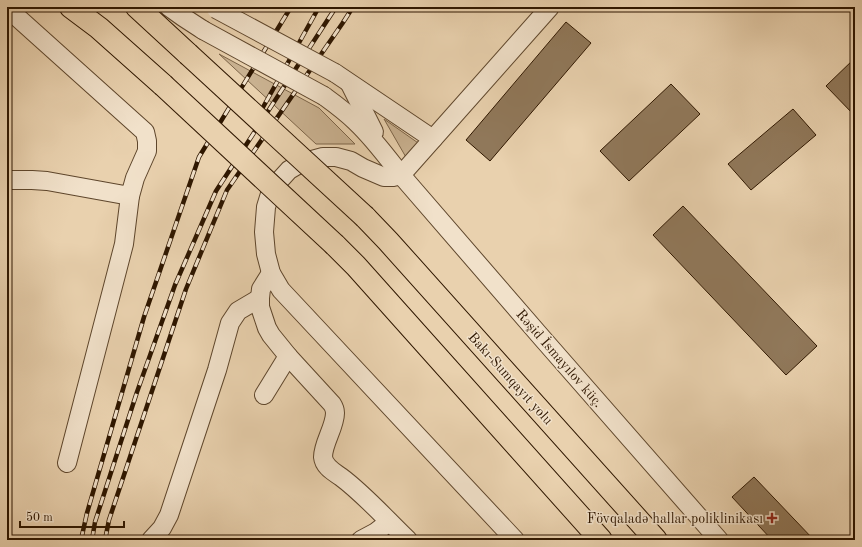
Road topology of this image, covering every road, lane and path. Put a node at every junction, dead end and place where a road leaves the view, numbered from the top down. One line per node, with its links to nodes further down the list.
1 (71, 7): 8 (highway)
2 (76, 7): 8 (highway)
3 (137, 7): 26 (highway, Bakı-Sumqayıt yolu, bridge)
4 (169, 7): 11 (street, bridge)
5 (550, 7): 10 (street)
6 (7, 8): 14 (street)
7 (214, 8): 9 (street, bridge)
8 (99, 28): 25 (highway, bridge)
9 (342, 77): 10 (street); 11 (street)
10 (433, 139): 12 (street)
11 (385, 153): 12 (street, Rəşid İsmayılov küç.)
12 (401, 175): 15 (street); 27 (street, Rəşid İsmayılov küç.)
13 (7, 180): 14 (street)
14 (130, 196): 19 (street)
15 (271, 273): 16 (street); 24 (street)
16 (260, 298): 17 (street); 22 (street)
17 (288, 356): 18 (street); 20 (street)
18 (264, 395)
19 (67, 463)
20 (389, 522): 21 (street); 23 (street)
21 (366, 539)
22 (151, 540)
23 (408, 540)
24 (515, 540)
25 (601, 540)
26 (656, 540)
27 (719, 540)

